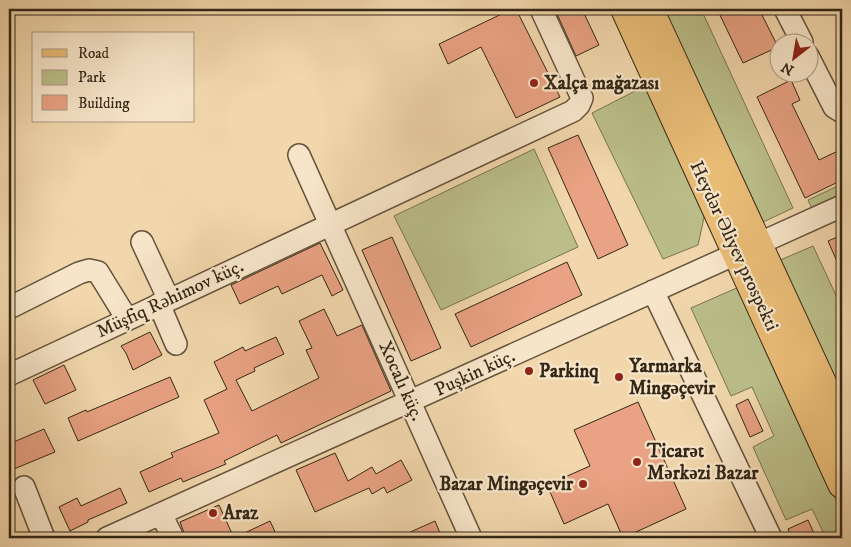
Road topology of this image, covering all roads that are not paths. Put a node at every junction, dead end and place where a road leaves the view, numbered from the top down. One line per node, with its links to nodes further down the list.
1 (541, 9): 10 (street, Müşfiq Rəhimov küç.)
2 (625, 9): 12 (main road, Heydər Əliyev prospekti)
3 (649, 9): 12 (main road, Heydər Əliyev prospekti)
4 (785, 9): 5 (street)
5 (797, 32)
6 (818, 76): 7 (street)
7 (842, 112)
8 (299, 155): 10 (street, Xocalı küç.)
9 (842, 206): 12 (street, Puşkin küç.)
10 (331, 223): 14 (street, Müşfiq Rəhimov küç.); 19 (street, Xocalı küç.)
11 (142, 242): 14 (street)
12 (748, 249): 13 (street, Puşkin küç.); 20 (main road, Heydər Əliyev prospekti); 21 (main road, Heydər Əliyev prospekti)
13 (653, 291): 19 (street, Puşkin küç.); 28 (street)
14 (164, 302): 16 (street, Müşfiq Rəhimov küç.); 17 (street)
15 (9, 308): 16 (street)
16 (127, 319): 18 (street, Müşfiq Rəhimov küç.)
17 (176, 344)
18 (9, 375)
19 (410, 402): 23 (street, Puşkin küç.); 27 (street, Xocalı küç.)
20 (842, 426)
21 (842, 484)
22 (24, 487): 24 (street)
23 (161, 514): 25 (street, Puşkin küç.); 26 (street)
24 (44, 538)
25 (107, 538)
26 (173, 538)
27 (470, 538)
28 (771, 538)

